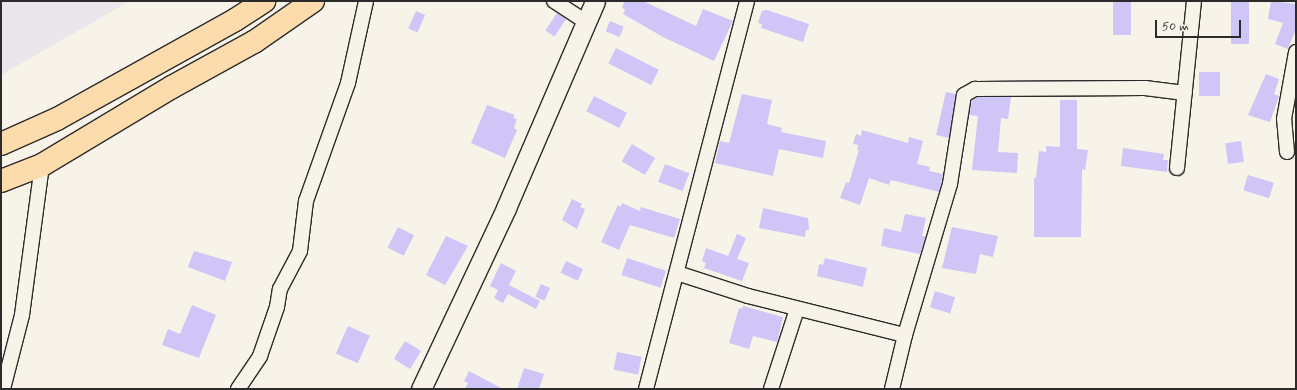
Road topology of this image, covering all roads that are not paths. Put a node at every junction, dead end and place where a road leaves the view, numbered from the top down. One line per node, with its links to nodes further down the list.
1 (264, 1): 10 (highway)
2 (313, 1): 11 (highway)
3 (366, 1): 22 (street)
4 (554, 1): 8 (street)
5 (595, 1): 8 (street)
6 (747, 1): 18 (street)
7 (1194, 1): 12 (street)
8 (586, 22): 23 (street)
9 (1296, 52): 14 (street)
10 (161, 61): 11 (highway); 13 (highway)
11 (172, 87): 15 (highway)
12 (1185, 93): 16 (street); 20 (street)
13 (1, 144)
14 (1287, 152)
15 (42, 165): 17 (highway); 21 (street)
16 (1177, 168)
17 (1, 181)
18 (677, 272): 19 (street); 24 (street)
19 (797, 309): 20 (street); 25 (street)
20 (905, 335): 26 (street)
21 (4, 389)
22 (238, 389)
23 (421, 389)
24 (646, 389)
25 (771, 389)
26 (892, 389)

